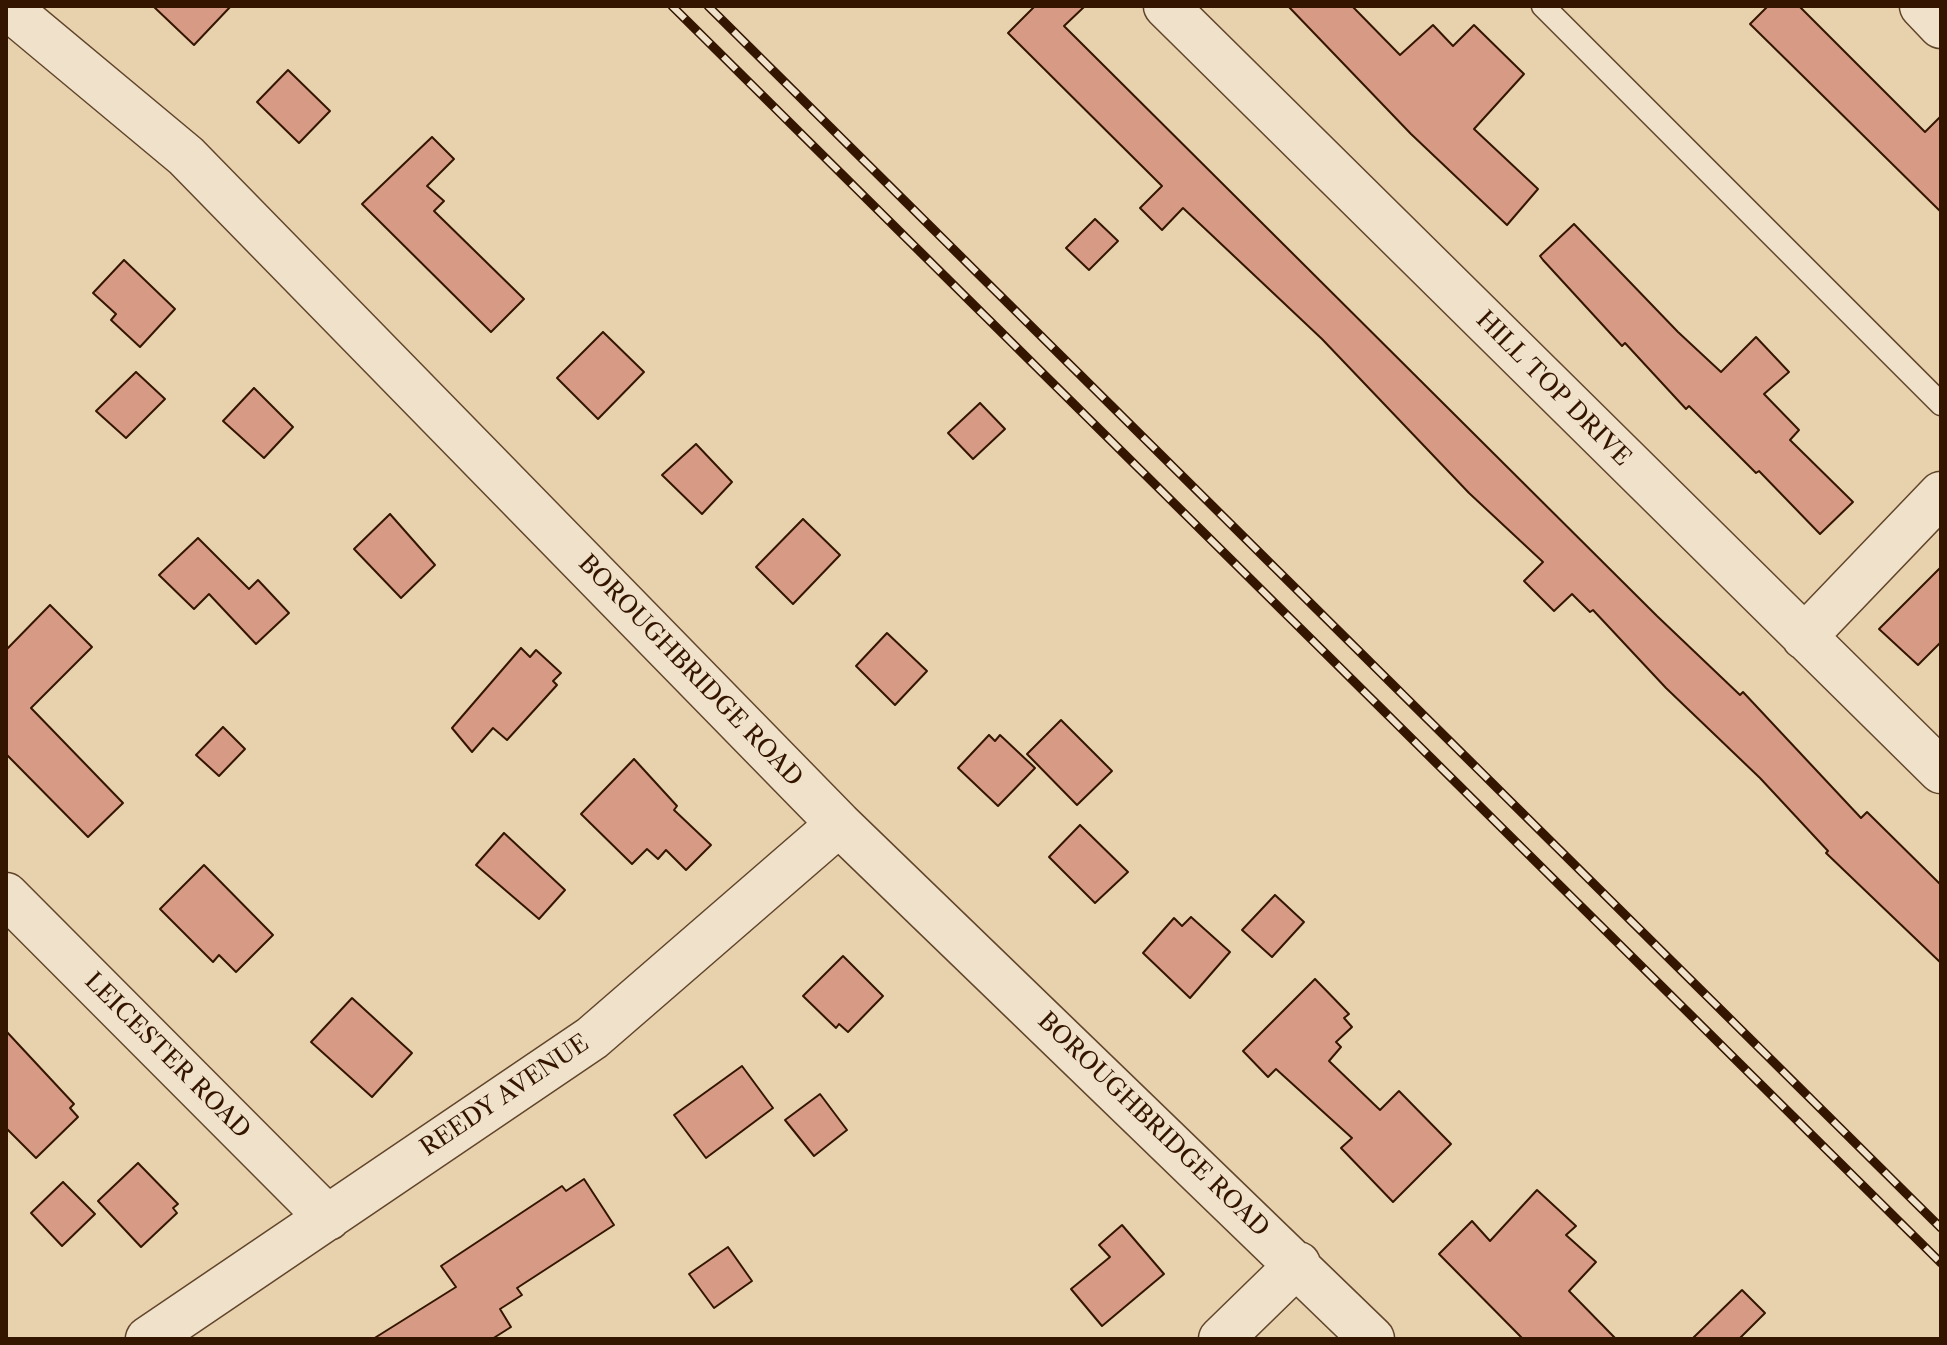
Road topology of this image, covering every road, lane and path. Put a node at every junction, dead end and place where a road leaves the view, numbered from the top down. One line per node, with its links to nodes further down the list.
1 (6, 6): 10 (street, BOROUGHBRIDGE ROAD)
2 (1166, 6): 8 (street, HILL TOP DRIVE)
3 (1543, 6): 6 (lane)
4 (1922, 6): 5 (street)
5 (1941, 26)
6 (1941, 404)
7 (1941, 494): 8 (street)
8 (1804, 637): 9 (street, HILL TOP DRIVE)
9 (1941, 771)
10 (839, 824): 12 (street, REEDY AVENUE); 13 (street, BOROUGHBRIDGE ROAD)
11 (6, 895): 12 (street, LEICESTER ROAD)
12 (328, 1218): 14 (street, REEDY AVENUE)
13 (1298, 1264): 15 (street); 16 (street, BOROUGHBRIDGE ROAD)
14 (148, 1339)
15 (1221, 1339)
16 (1372, 1339)

